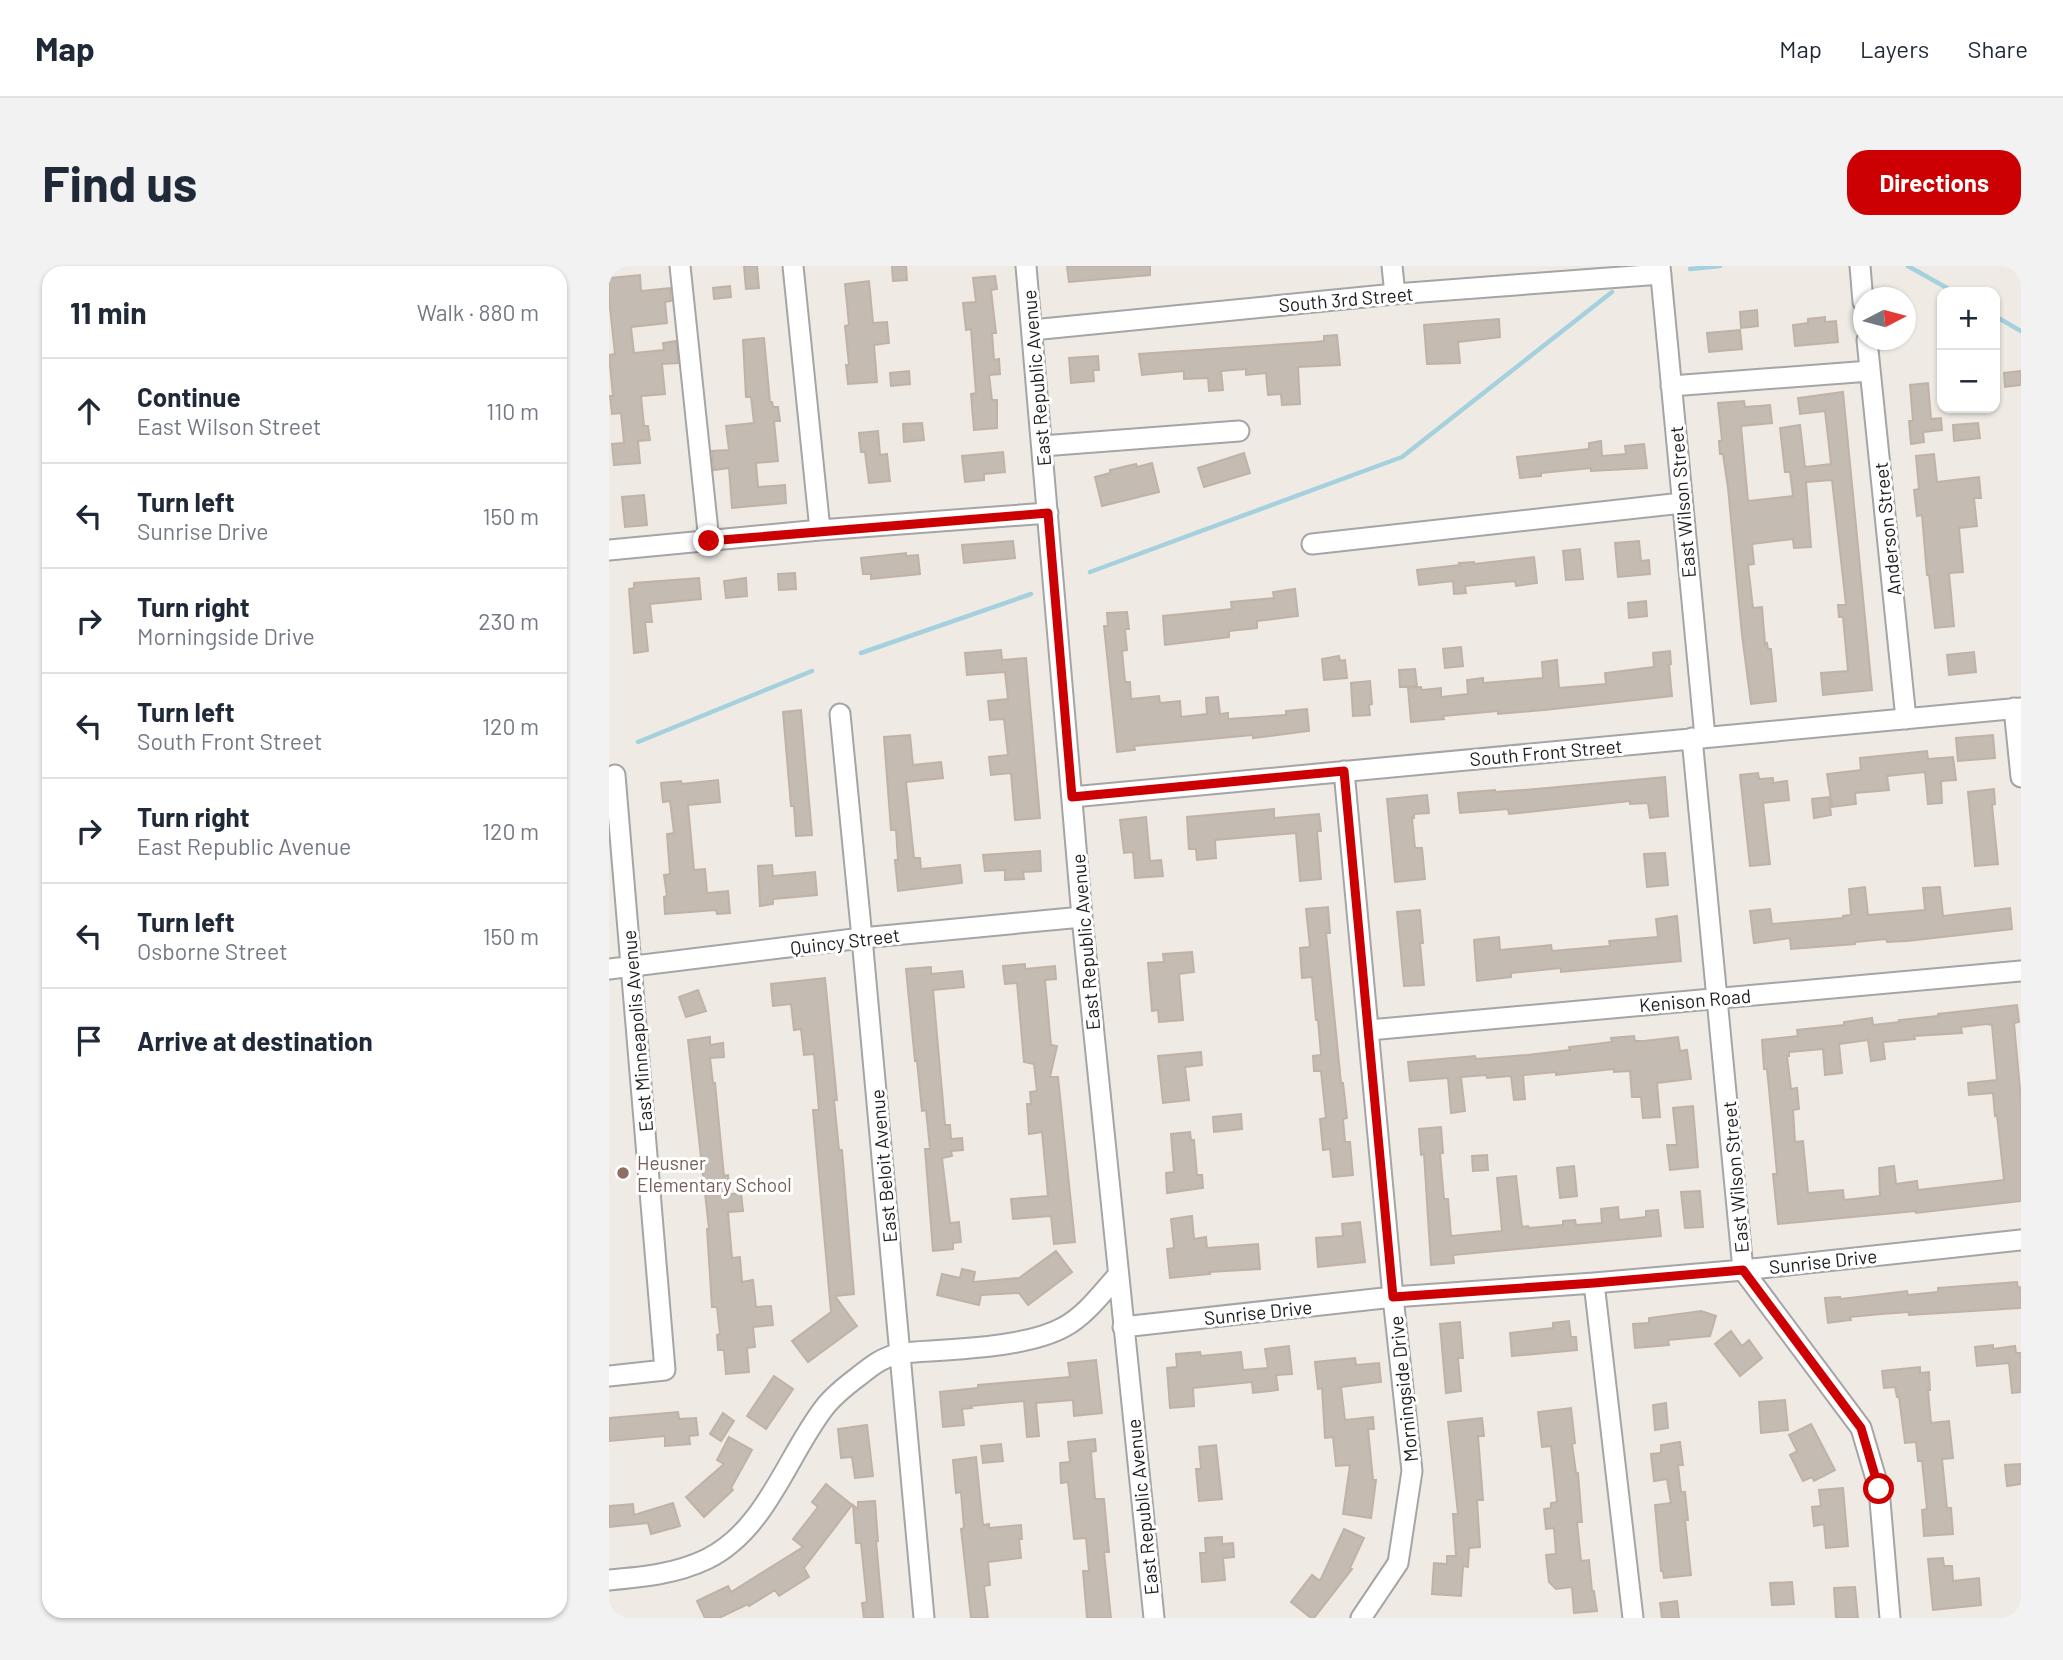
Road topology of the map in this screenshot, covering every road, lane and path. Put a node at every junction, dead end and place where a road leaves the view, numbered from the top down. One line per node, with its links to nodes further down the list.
1 (680, 266): 18 (street)
2 (793, 266): 17 (street)
3 (1026, 266): 9 (street, East Republic Avenue)
4 (1392, 266): 8 (street)
5 (1860, 266): 7 (street)
6 (1660, 270): 8 (street, South 3rd Street); 12 (street, East Wilson Street)
7 (1862, 287)
8 (1395, 294): 9 (street, South 3rd Street)
9 (1032, 330): 14 (street, East Republic Avenue)
10 (1868, 350): 11 (street, Anderson Street)
11 (1870, 370): 12 (street); 23 (street, Anderson Street)
12 (1671, 386): 15 (street, East Wilson Street)
13 (1239, 430): 14 (street)
14 (1042, 446): 16 (street, East Republic Avenue)
15 (1682, 503): 19 (street); 24 (street, East Wilson Street)
16 (1048, 513): 17 (street); 28 (street, East Republic Avenue)
17 (820, 530): 18 (street)
18 (709, 541): 20 (street)
19 (1312, 544)
20 (609, 550)
21 (2018, 708): 23 (street, South Front Street); 27 (street)
22 (840, 715): 30 (street, East Beloit Avenue)
23 (1906, 719): 24 (street, South Front Street)
24 (1698, 738): 25 (street, South Front Street); 34 (street, East Wilson Street)
25 (1344, 771): 28 (street, South Front Street); 35 (street, Morningside Drive)
26 (615, 775): 31 (street, East Minneapolis Avenue)
27 (2021, 778)
28 (1072, 797): 29 (street, East Republic Avenue)
29 (1082, 917): 30 (street, Quincy Street); 38 (street, East Republic Avenue)
30 (862, 938): 31 (street, Quincy Street); 42 (street, East Beloit Avenue)
31 (632, 967): 32 (street, Quincy Street); 43 (street, East Minneapolis Avenue)
32 (609, 969)
33 (2021, 971): 34 (street, Kenison Road)
34 (1718, 998): 35 (street, Kenison Road); 37 (street, East Wilson Street)
35 (1369, 1030): 40 (street, Morningside Drive)
36 (2021, 1240): 37 (street, Sunrise Drive)
37 (1743, 1270): 39 (street, Sunrise Drive); 49 (street, East Wilson Street)
38 (1118, 1275): 41 (street, East Republic Avenue); 42 (street)
39 (1594, 1283): 40 (street, Sunrise Drive); 48 (street)
40 (1393, 1297): 41 (street, Sunrise Drive); 47 (street, Morningside Drive)
41 (1123, 1326): 46 (street, East Republic Avenue)
42 (900, 1353): 44 (street); 45 (street, East Beloit Avenue)
43 (609, 1377)
44 (609, 1580)
45 (925, 1618)
46 (1154, 1618)
47 (1361, 1618)
48 (1633, 1618)
49 (1890, 1618)

